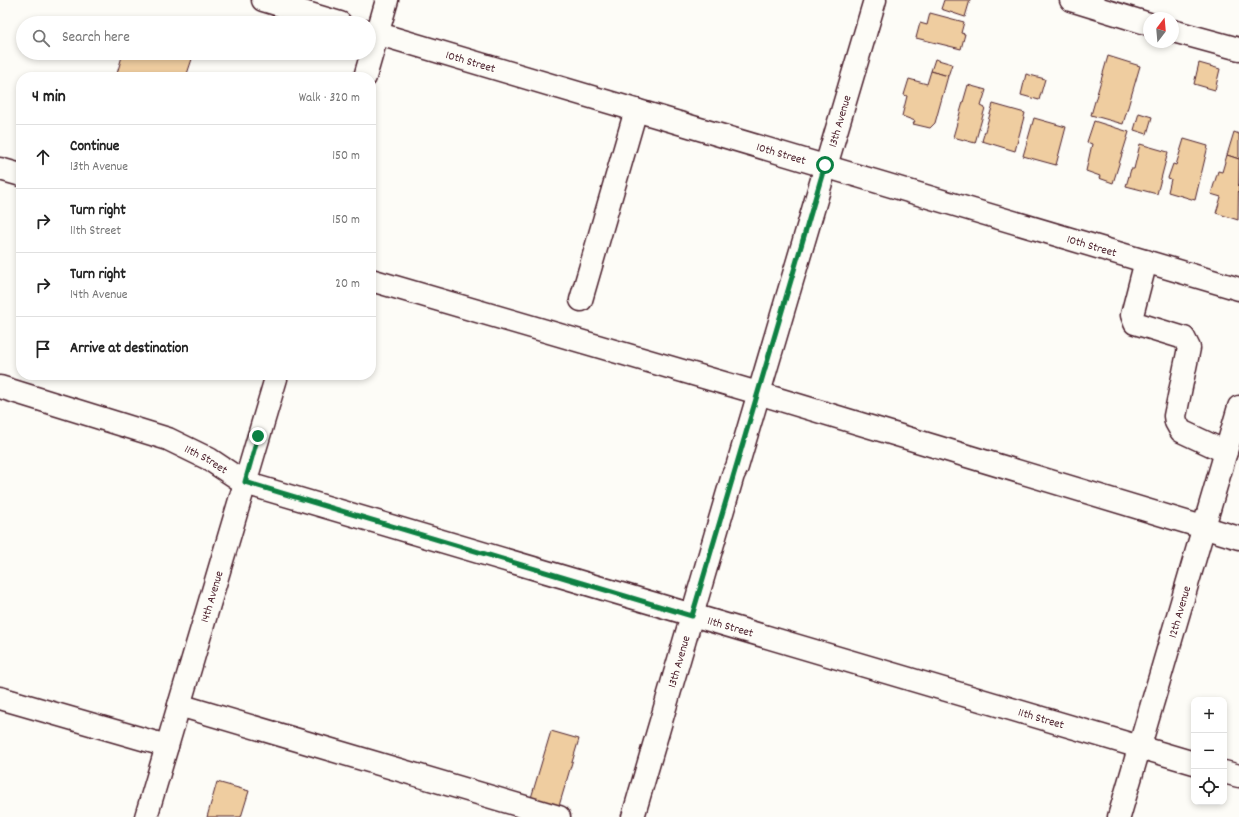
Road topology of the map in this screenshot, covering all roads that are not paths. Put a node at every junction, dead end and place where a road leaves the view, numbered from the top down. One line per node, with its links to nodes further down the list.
1 (263, 0): 5 (street)
2 (387, 0): 7 (street)
3 (875, 0): 14 (street, 13th Avenue)
4 (1071, 0): 6 (street)
5 (317, 16)
6 (1143, 22)
7 (376, 26)
8 (1179, 33): 10 (street)
9 (376, 34): 13 (street, 10th Street)
10 (1239, 49)
11 (368, 60): 12 (street)
12 (366, 72)
13 (636, 110): 14 (street, 10th Street); 20 (street)
14 (825, 165): 17 (street, 10th Street); 23 (street, 13th Avenue)
15 (0, 169): 16 (street)
16 (16, 174)
17 (1146, 261): 19 (street, 10th Street); 25 (street)
18 (376, 281): 23 (street)
19 (1239, 289)
20 (581, 300)
21 (275, 380): 26 (street, 14th Avenue)
22 (0, 388): 26 (street, 11th Street)
23 (758, 393): 27 (street); 29 (street, 13th Avenue)
24 (1239, 407): 25 (street, 12th Avenue)
25 (1226, 452): 27 (street, 12th Avenue)
26 (245, 482): 29 (street, 11th Street); 31 (street, 14th Avenue)
27 (1204, 528): 28 (street); 33 (street, 12th Avenue)
28 (1239, 538)
29 (692, 616): 33 (street, 11th Street); 39 (street, 13th Avenue)
30 (0, 698): 32 (street)
31 (179, 705): 32 (street, 14th Avenue); 38 (street)
32 (167, 746): 37 (street, 14th Avenue)
33 (1139, 746): 34 (street, 11th Street); 40 (street, 12th Avenue)
34 (1191, 762)
35 (1227, 773): 36 (street)
36 (1239, 776)
37 (146, 817)
38 (559, 817)
39 (633, 817)
40 (1119, 817)

